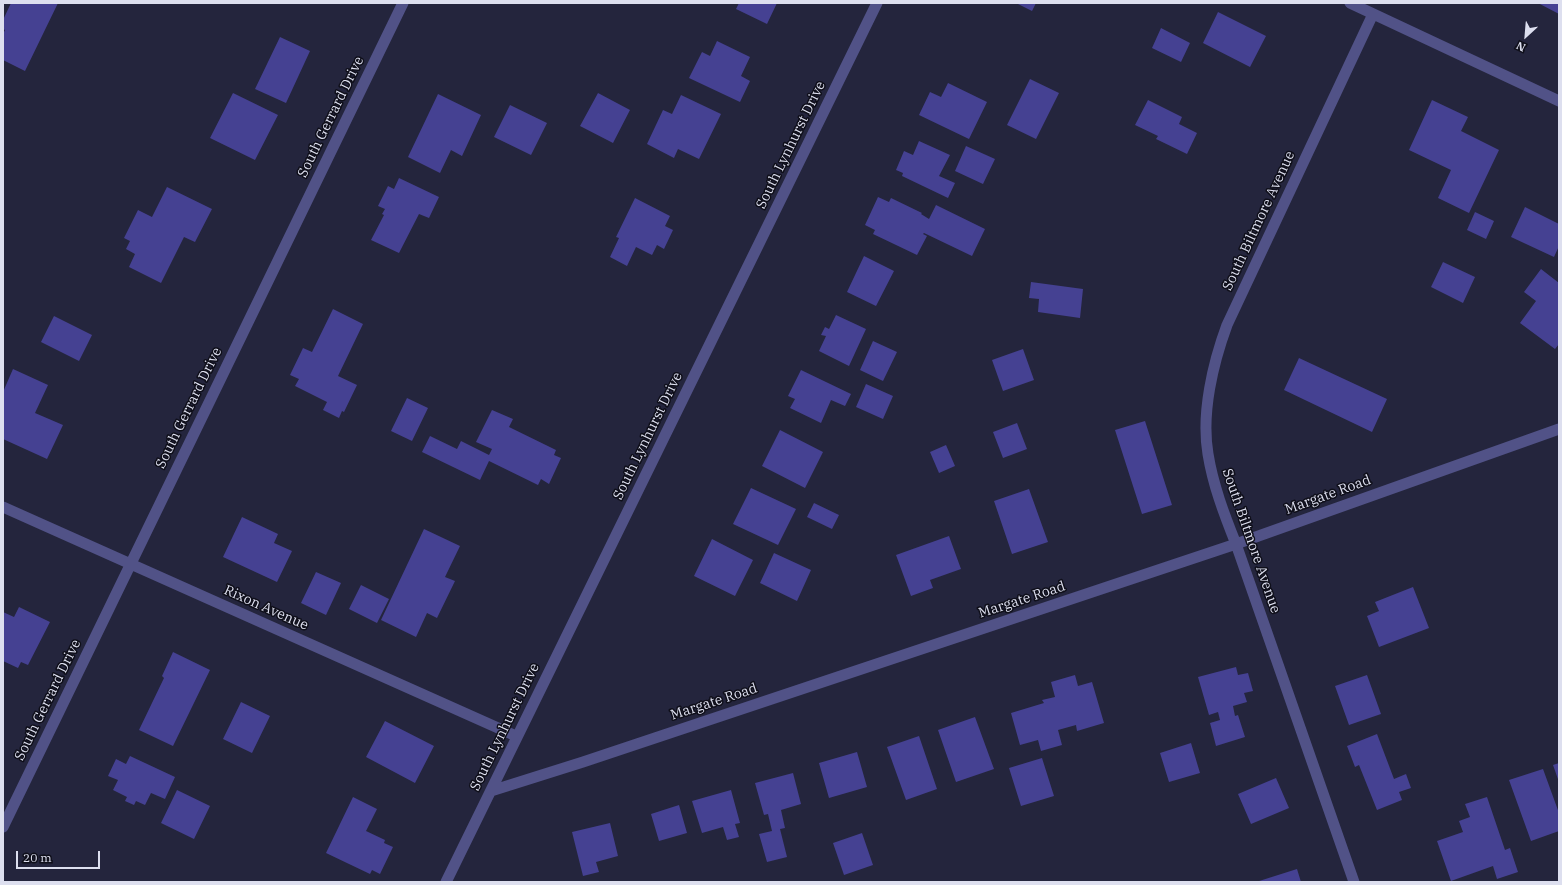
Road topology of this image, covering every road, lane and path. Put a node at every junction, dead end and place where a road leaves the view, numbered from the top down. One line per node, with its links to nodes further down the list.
1 (403, 3): 9 (street, South Gerrard Drive)
2 (877, 3): 10 (street, South Lynhurst Drive)
3 (1350, 3): 4 (street)
4 (1373, 14): 5 (street); 8 (street, South Biltmore Avenue)
5 (1559, 101)
6 (1559, 429): 8 (street, Margate Road)
7 (3, 507): 9 (street, Rixon Avenue)
8 (1236, 544): 11 (street, Margate Road); 14 (street, South Biltmore Avenue)
9 (130, 564): 10 (street, Rixon Avenue); 12 (street, South Gerrard Drive)
10 (516, 736): 11 (street, South Lynhurst Drive)
11 (491, 791): 13 (street, South Lynhurst Drive)
12 (3, 827)
13 (446, 882)
14 (1354, 882)

